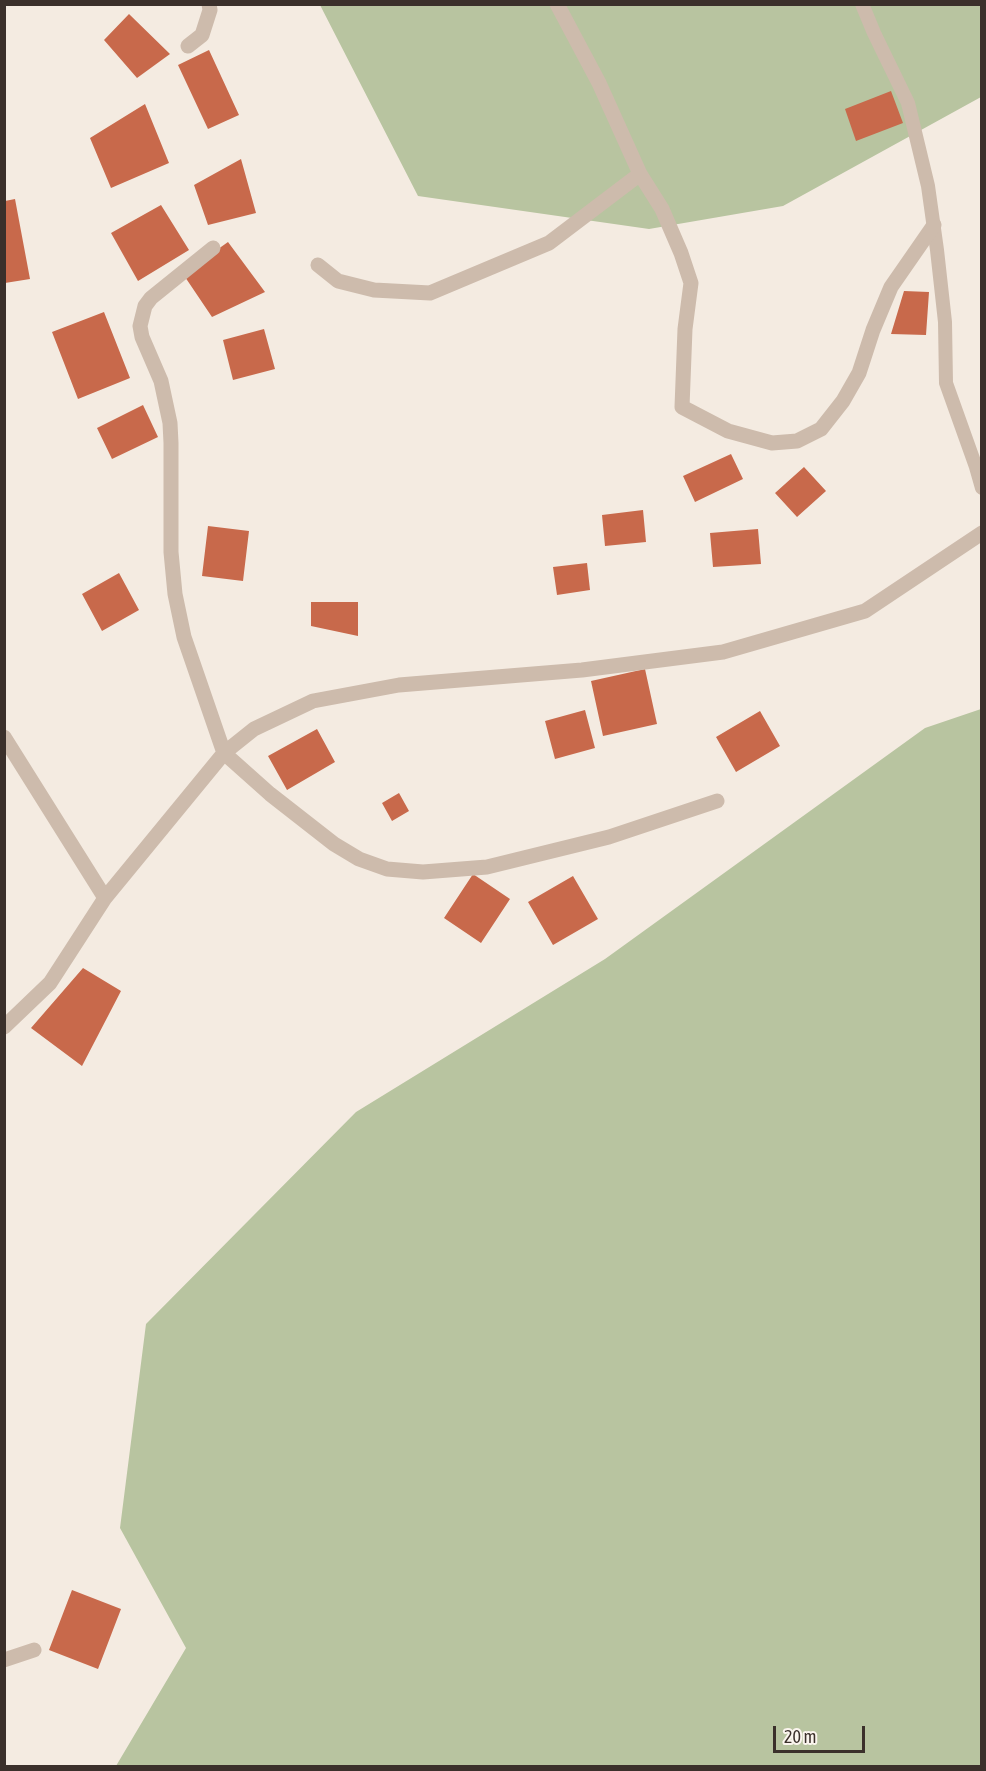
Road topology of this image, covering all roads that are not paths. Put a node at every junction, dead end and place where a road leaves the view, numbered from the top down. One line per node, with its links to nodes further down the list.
1 (209, 4): 4 (street)
2 (557, 4): 5 (street)
3 (862, 4): 6 (lane)
4 (188, 46)
5 (640, 174): 6 (street); 8 (street)
6 (934, 225): 9 (lane)
7 (213, 248): 12 (street)
8 (318, 265)
9 (981, 488)
10 (981, 533): 12 (street)
11 (4, 737): 14 (street)
12 (224, 753): 13 (street); 14 (street)
13 (717, 801)
14 (105, 898): 15 (street)
15 (4, 1027)
16 (34, 1650): 17 (street)
17 (4, 1660)

